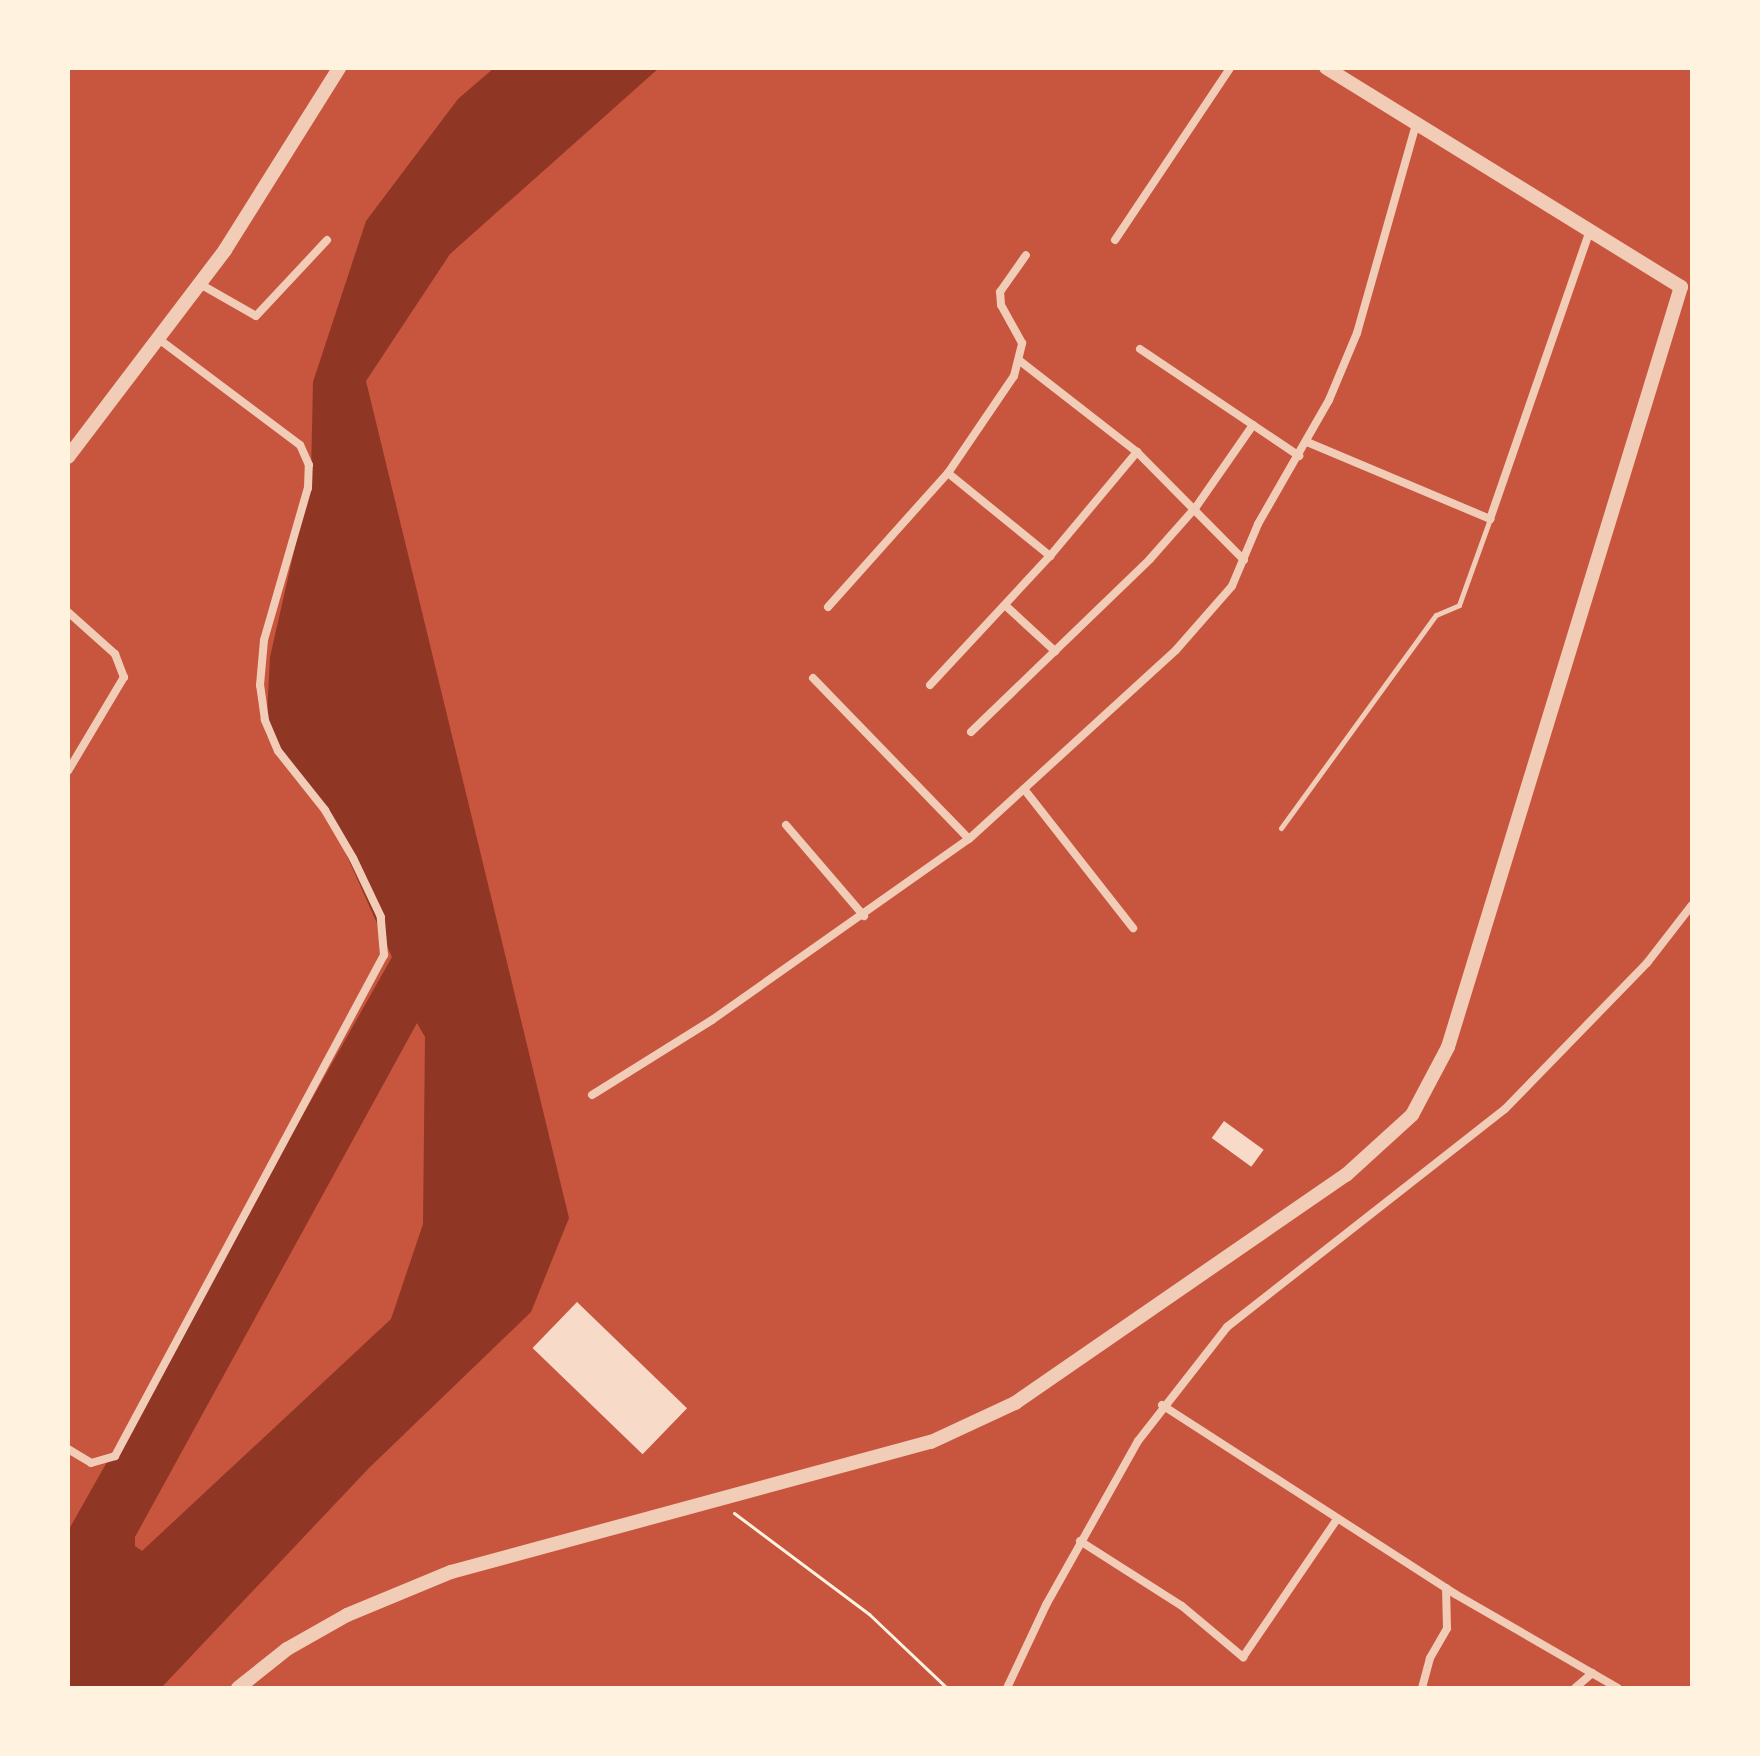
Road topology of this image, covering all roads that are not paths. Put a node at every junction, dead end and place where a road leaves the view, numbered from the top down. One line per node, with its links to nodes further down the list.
1 (339, 68): 9 (street)
2 (1230, 68): 7 (street)
3 (1326, 68): 4 (street)
4 (1416, 125): 5 (street); 15 (street)
5 (1590, 230): 10 (street); 21 (street)
6 (327, 240): 9 (street)
7 (1115, 240)
8 (1026, 255): 13 (street)
9 (200, 284): 11 (street)
10 (1686, 290): 46 (street)
11 (160, 340): 18 (street); 41 (street)
12 (1140, 349): 14 (street)
13 (1020, 361): 16 (street); 19 (street)
14 (1253, 425): 17 (street); 20 (street)
15 (1307, 442): 17 (street); 21 (street)
16 (1137, 452): 20 (street); 22 (street)
17 (1299, 456): 23 (street)
18 (68, 457)
19 (948, 473): 22 (street); 25 (street)
20 (1196, 507): 23 (street); 27 (street)
21 (1490, 519): 34 (lane)
22 (1050, 556): 24 (street)
23 (1244, 560): 32 (street)
24 (1006, 606): 27 (street); 29 (street)
25 (828, 607)
26 (68, 612): 31 (street)
27 (1055, 651): 30 (street)
28 (813, 678): 35 (street)
29 (930, 685)
30 (971, 732)
31 (68, 771)
32 (1024, 789): 35 (street); 38 (street)
33 (786, 825): 37 (street)
34 (1281, 828)
35 (969, 839): 37 (street)
36 (1692, 905): 40 (street)
37 (864, 916): 39 (street)
38 (1133, 928)
39 (592, 1095)
40 (1162, 1405): 42 (street); 43 (street)
41 (68, 1449)
42 (1337, 1519): 43 (street); 44 (street)
43 (1080, 1541): 47 (street)
44 (1446, 1588): 45 (street); 48 (street)
45 (1592, 1673): 49 (street); 50 (street)
46 (242, 1687)
47 (1007, 1688)
48 (1422, 1688)
49 (1575, 1688)
50 (1618, 1688)

